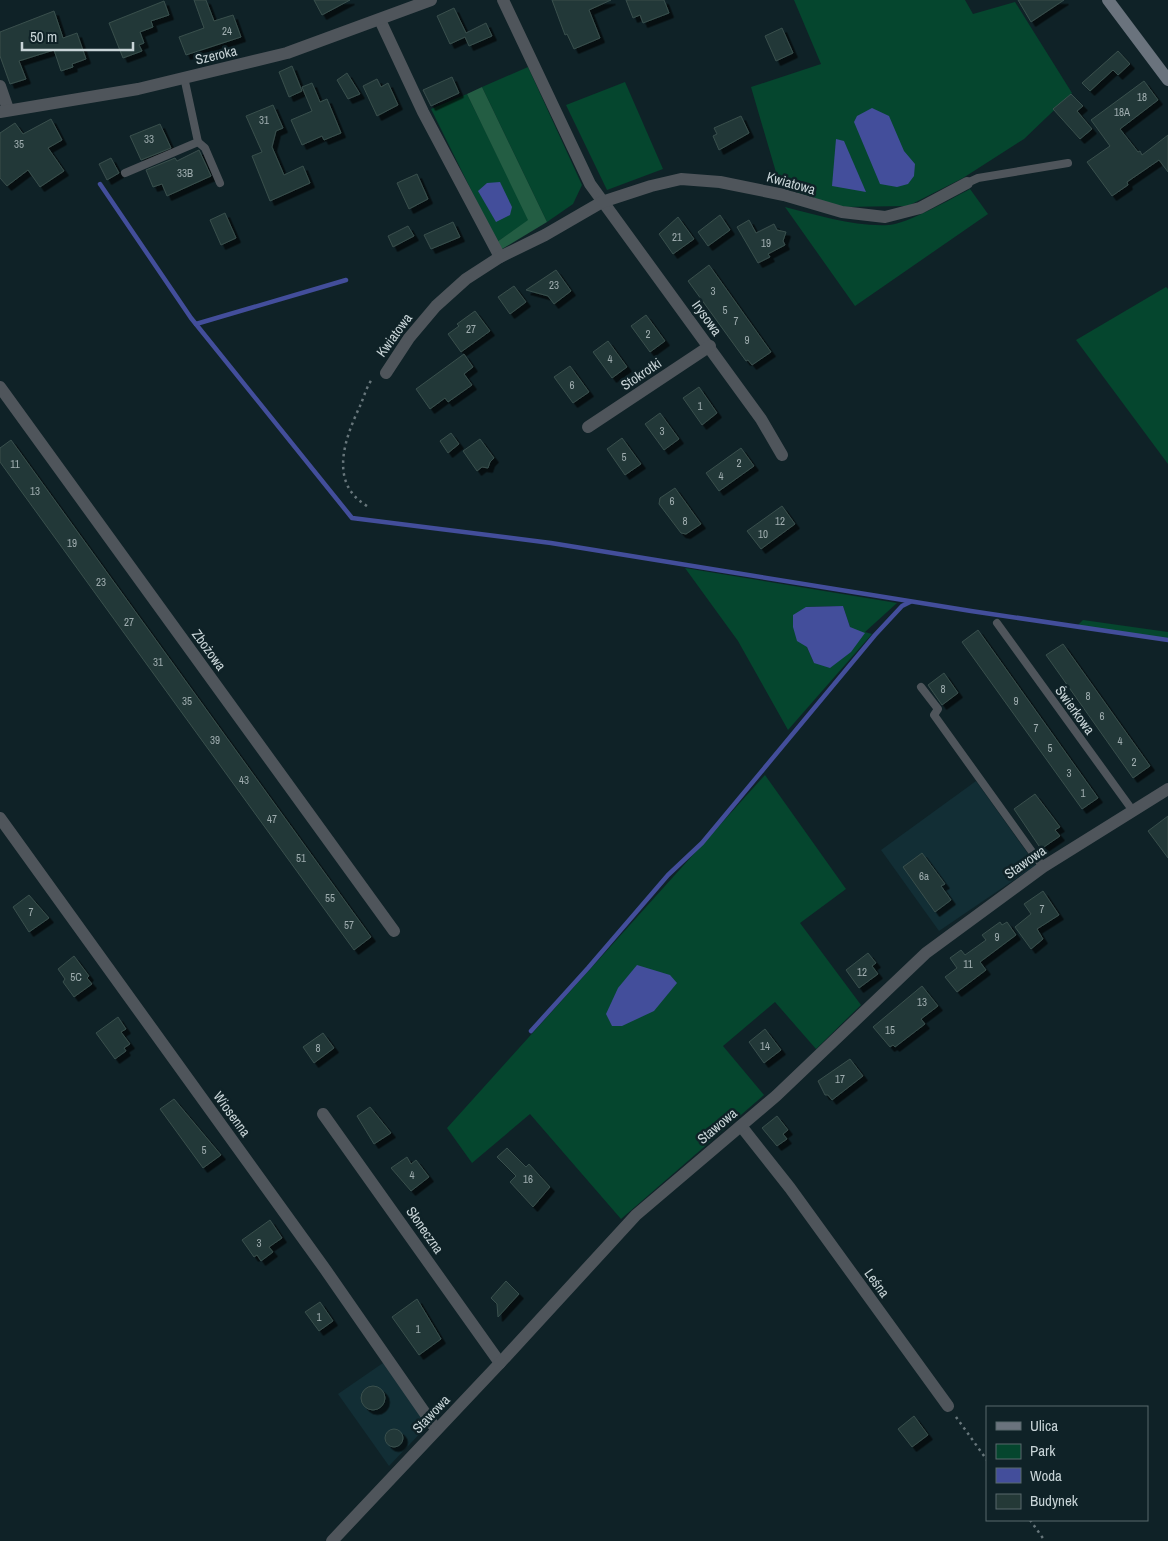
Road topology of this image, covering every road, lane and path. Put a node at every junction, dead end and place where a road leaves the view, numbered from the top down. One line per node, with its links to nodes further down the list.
1 (432, 0): 4 (street, Szeroka)
2 (503, 0): 14 (street)
3 (1108, 0): 6 (main road)
4 (380, 20): 5 (street, Szeroka); 15 (street)
5 (184, 77): 8 (street, Szeroka); 9 (lane)
6 (1168, 80)
7 (0, 86): 8 (street)
8 (4, 111)
9 (198, 142): 11 (lane); 12 (lane)
10 (1068, 163): 13 (lane)
11 (125, 174)
12 (220, 183)
13 (967, 183): 14 (street, Kwiatowa)
14 (602, 202): 15 (street, Kwiatowa); 16 (street, Irysowa)
15 (500, 258): 17 (street, Kwiatowa)
16 (710, 346): 19 (street, Stokrotki); 20 (street, Irysowa)
17 (386, 373): 21 (path)
18 (0, 387): 28 (street, Zbożowa)
19 (588, 427)
20 (782, 455)
21 (367, 506)
22 (997, 623): 25 (lane, Świerkowa)
23 (922, 687): 27 (lane)
24 (1168, 789): 25 (street, Stawowa)
25 (1133, 811): 27 (street, Stawowa)
26 (0, 818): 33 (street, Wiosenna)
27 (1043, 867): 30 (street, Stawowa)
28 (394, 931)
29 (323, 1114): 31 (street, Słoneczna)
30 (740, 1126): 31 (street, Stawowa); 32 (street, Leśna)
31 (500, 1364): 33 (street, Stawowa)
32 (948, 1406): 34 (path)
33 (436, 1429): 36 (street, Stawowa)
34 (986, 1459)
35 (1031, 1521): 37 (path)
36 (332, 1541)
37 (1045, 1541)

